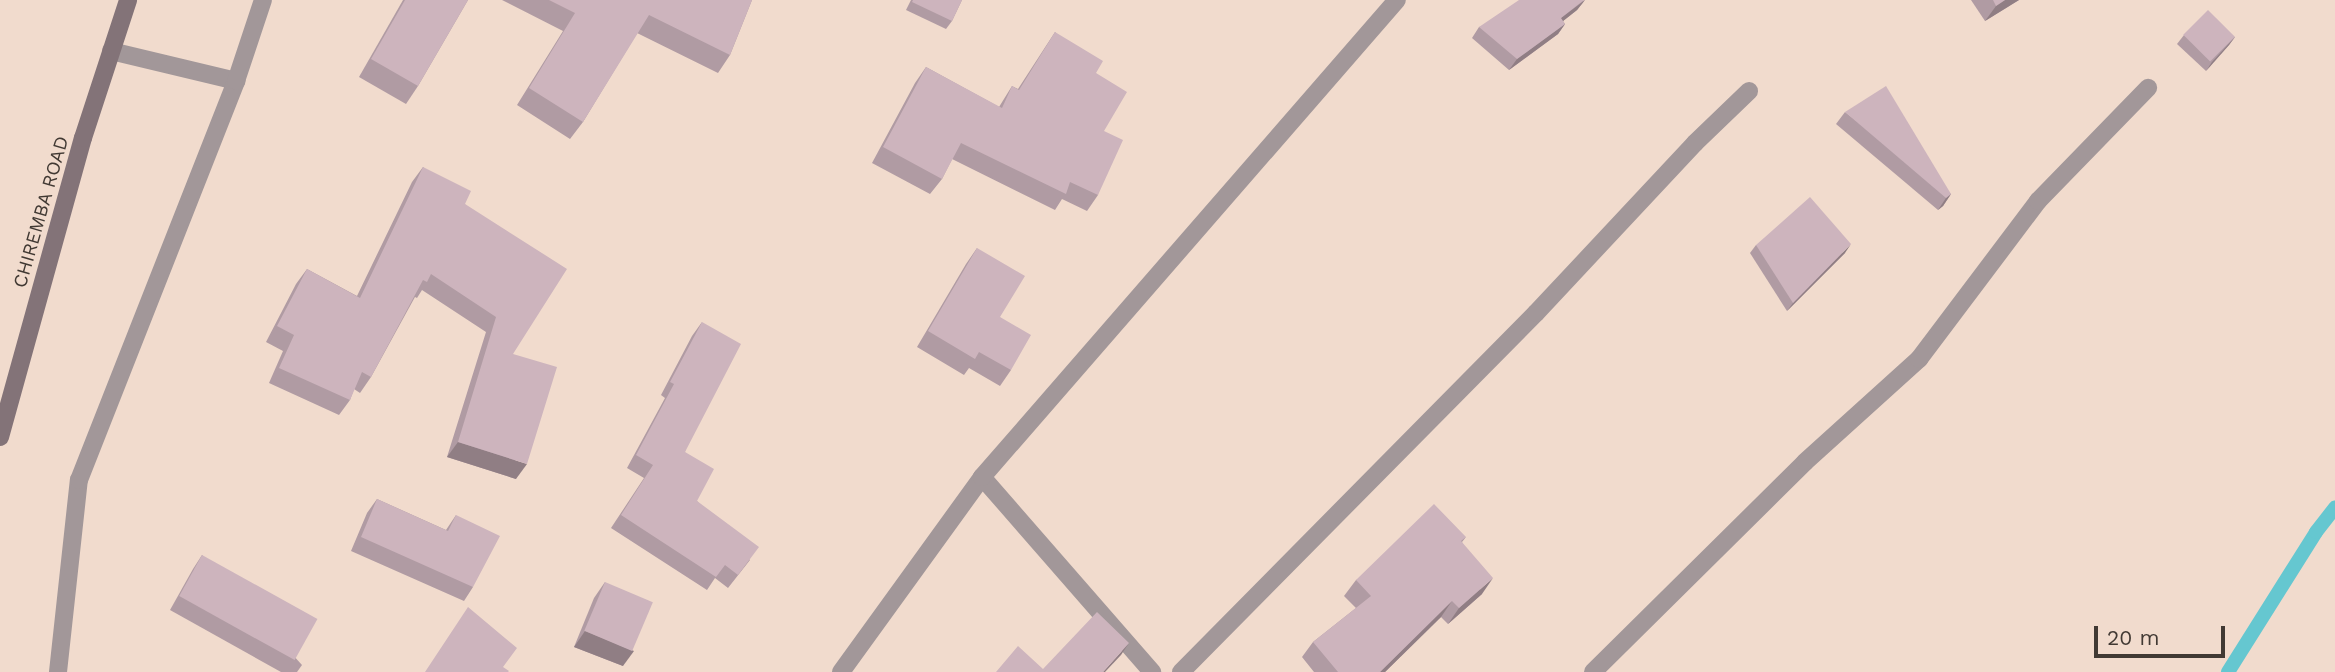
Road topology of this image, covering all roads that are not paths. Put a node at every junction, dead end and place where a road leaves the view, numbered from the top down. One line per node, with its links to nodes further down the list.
1 (128, 0): 4 (main road, CHIREMBA ROAD)
2 (262, 0): 5 (street)
3 (1397, 0): 9 (street)
4 (111, 51): 5 (street); 8 (main road, CHIREMBA ROAD)
5 (236, 81): 10 (street)
6 (2148, 88): 14 (street)
7 (1749, 91): 13 (street)
8 (0, 437)
9 (982, 477): 11 (street); 12 (street)
10 (58, 672)
11 (841, 672)
12 (1152, 672)
13 (1181, 672)
14 (1593, 672)

